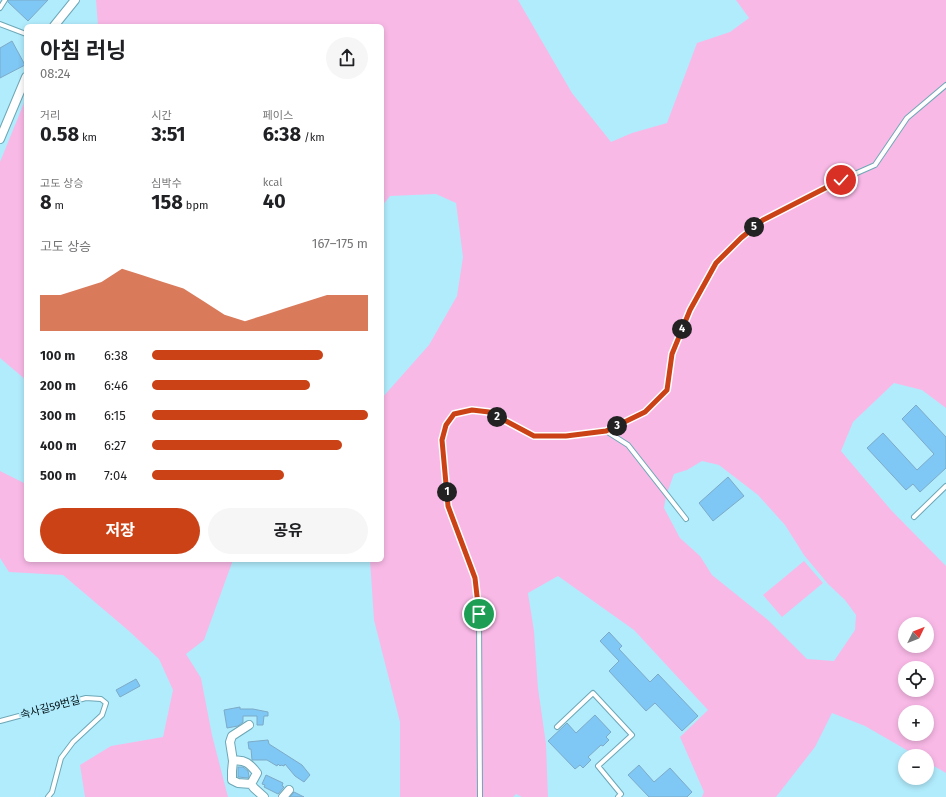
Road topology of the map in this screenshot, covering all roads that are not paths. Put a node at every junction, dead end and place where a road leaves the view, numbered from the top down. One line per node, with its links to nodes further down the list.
1 (5, 0): 3 (lane)
2 (75, 0): 5 (street)
3 (0, 8)
4 (0, 24): 6 (lane)
5 (56, 24)
6 (24, 33)
7 (24, 81): 9 (street)
8 (946, 85): 10 (lane)
9 (0, 139)
10 (606, 431): 13 (lane); 23 (lane)
11 (946, 486): 12 (lane)
12 (914, 517)
13 (686, 519)
14 (0, 721): 20 (lane, 속사길59번길)
15 (249, 725): 17 (street)
16 (557, 727): 24 (lane)
17 (233, 762): 18 (street); 18 (street)
18 (251, 784): 21 (street)
19 (289, 790): 22 (street)
20 (48, 797)
21 (264, 797)
22 (283, 797)
23 (480, 797)
24 (618, 797)

